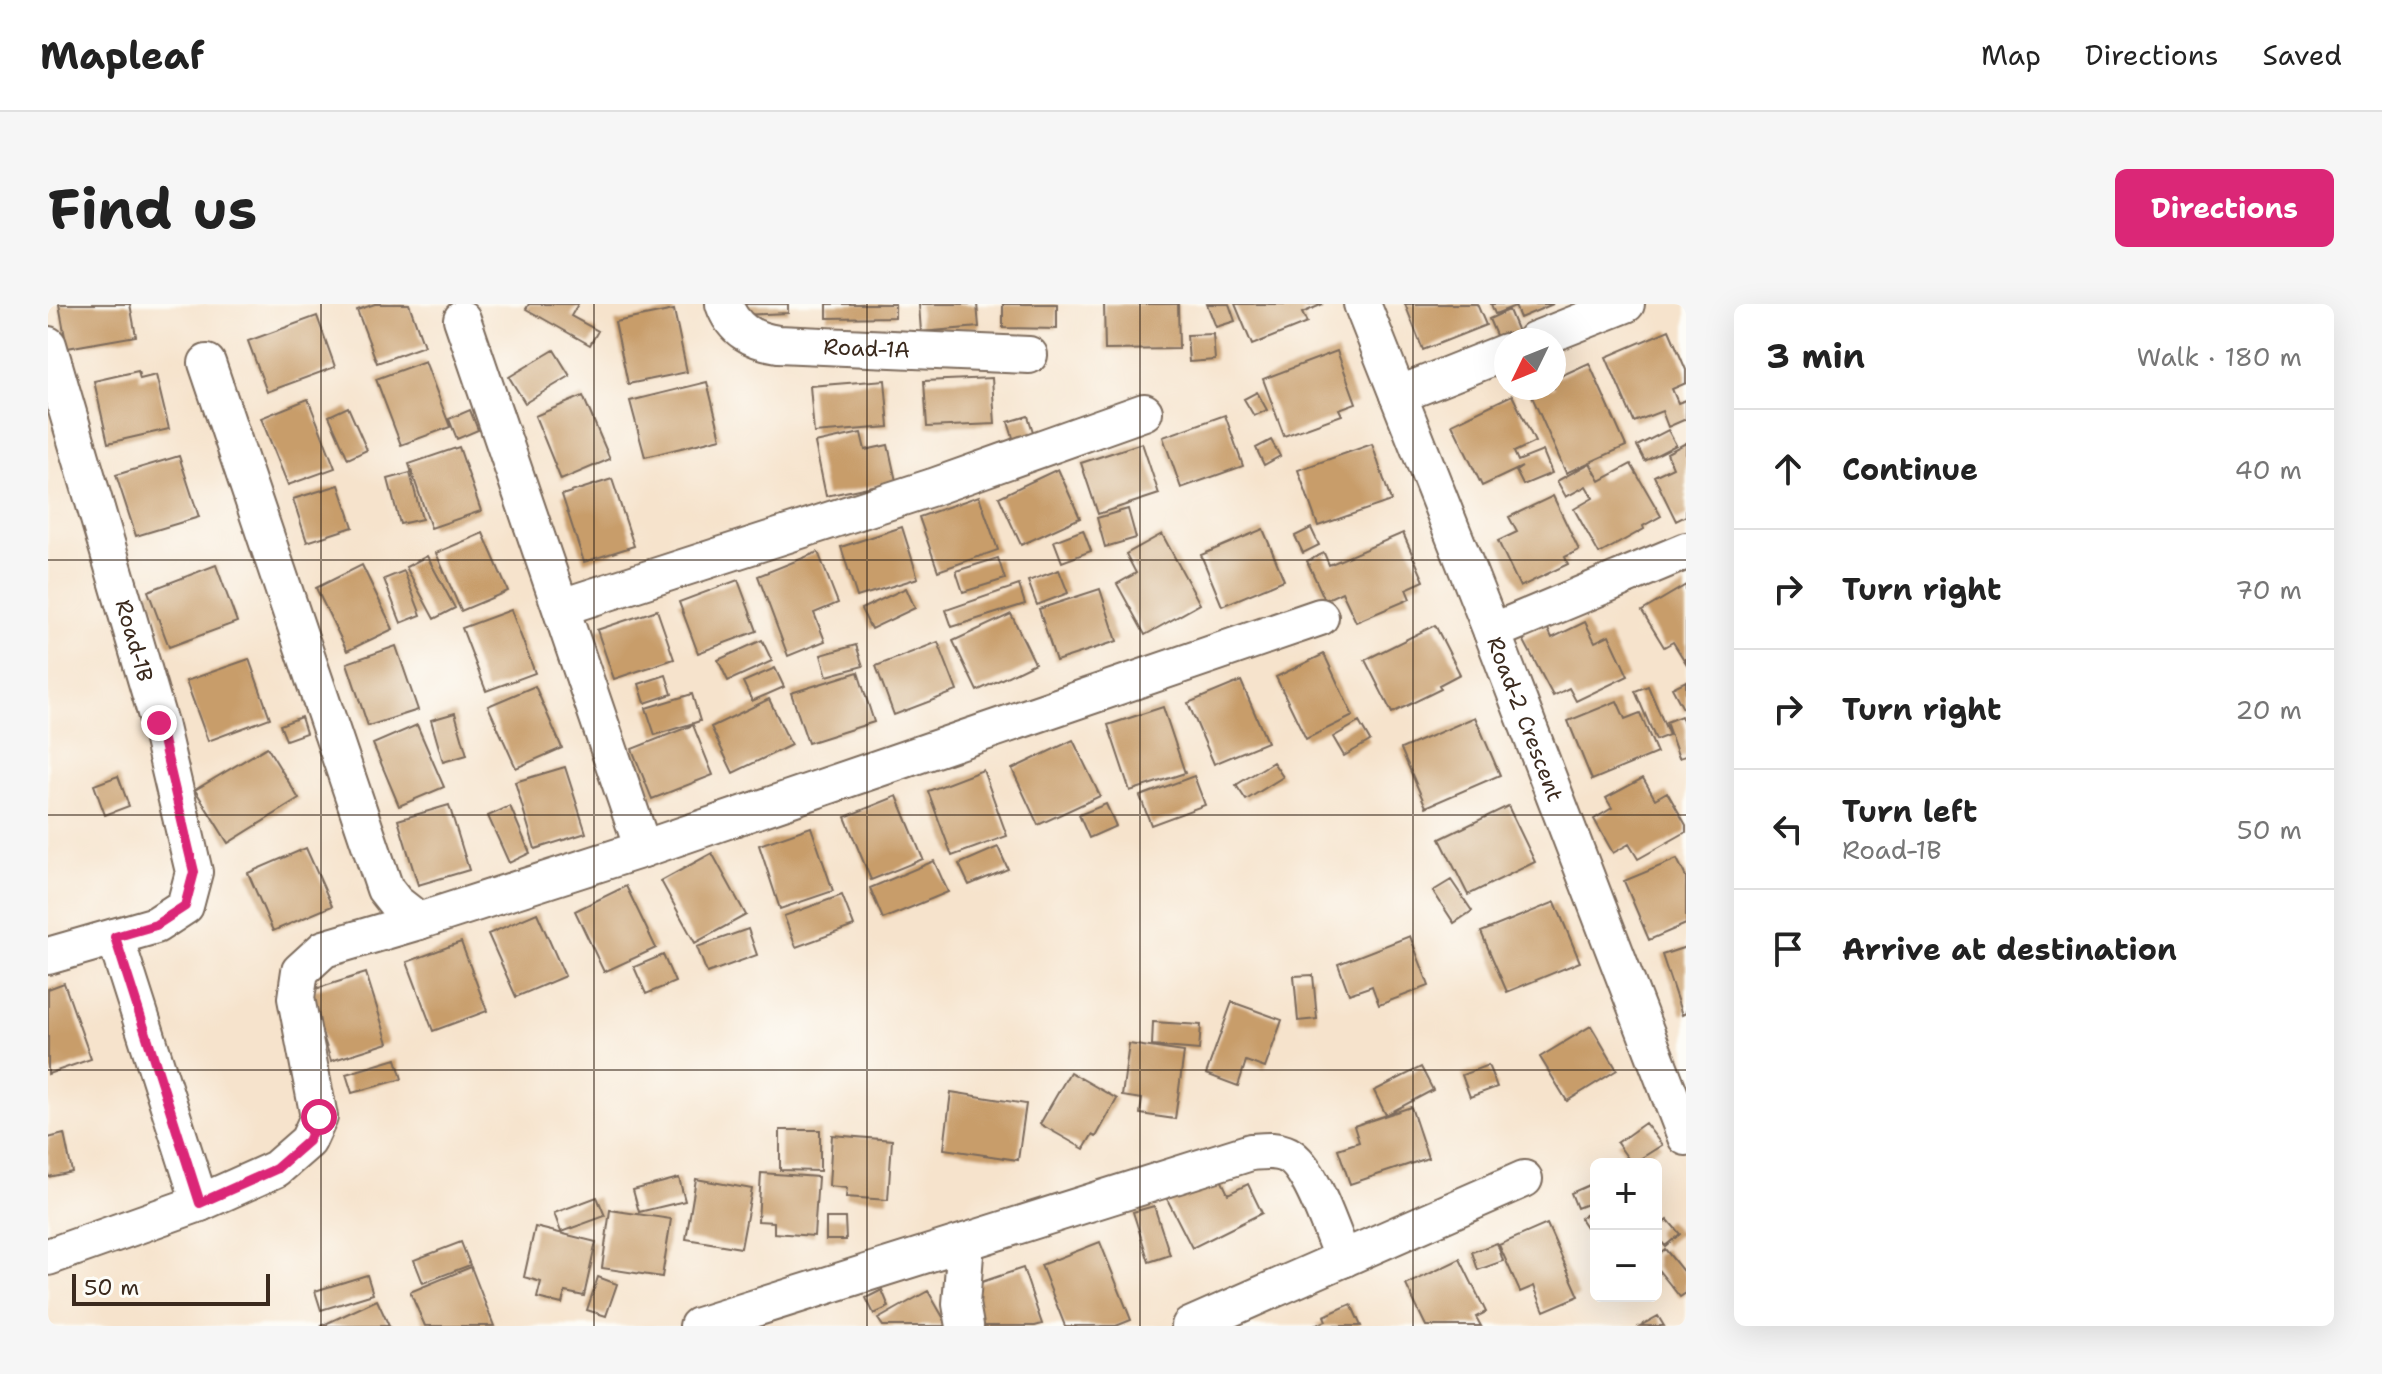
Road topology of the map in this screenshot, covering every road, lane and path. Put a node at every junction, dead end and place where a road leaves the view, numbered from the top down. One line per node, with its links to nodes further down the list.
1 (724, 304): 7 (street, Road-1A)
2 (1362, 304): 10 (street, Road-2 Crescent)
3 (1626, 304): 5 (street)
4 (462, 319): 13 (street)
5 (1565, 328)
6 (48, 345): 18 (street, Road-1B)
7 (1029, 355)
8 (1494, 357): 10 (street)
9 (207, 363): 17 (street)
10 (1398, 395): 15 (street, Road-2 Crescent)
11 (1144, 412): 13 (street)
12 (1686, 551): 15 (street)
13 (562, 607): 16 (street)
14 (1320, 617): 16 (street)
15 (1492, 632): 20 (street, Road-2 Crescent)
16 (643, 849): 17 (street)
17 (419, 921): 23 (street)
18 (115, 937): 19 (street); 23 (street)
19 (48, 956)
20 (1674, 1063): 21 (street, Road-2 Crescent)
21 (1686, 1137)
22 (1524, 1179): 26 (street)
23 (200, 1203): 25 (street)
24 (966, 1242): 26 (street); 27 (street); 28 (street)
25 (48, 1257)
26 (1343, 1259): 29 (street)
27 (698, 1326)
28 (965, 1326)
29 (1190, 1326)

